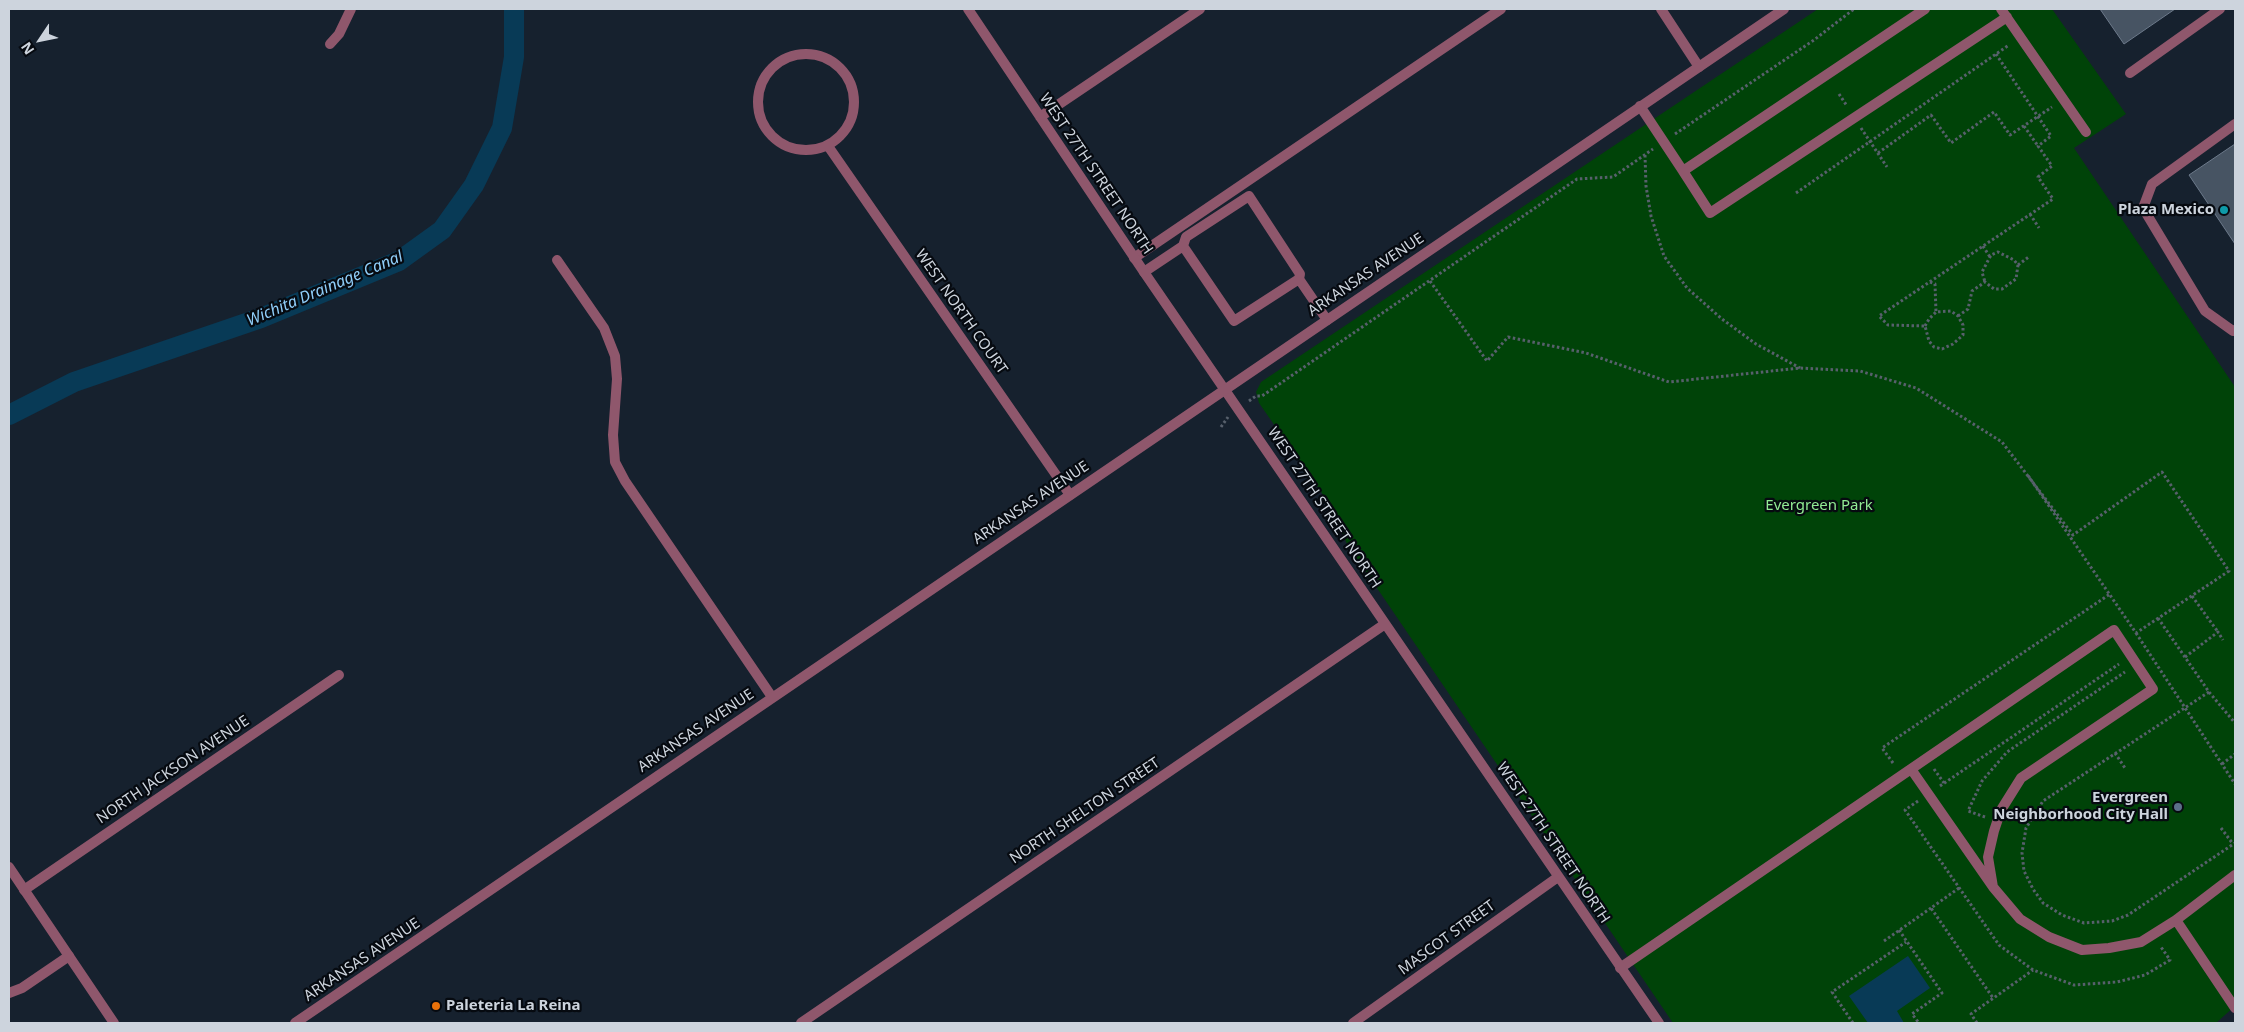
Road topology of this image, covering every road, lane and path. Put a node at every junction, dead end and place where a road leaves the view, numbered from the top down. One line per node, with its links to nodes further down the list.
1 (351, 9): 12 (street)
2 (968, 9): 18 (street, WEST 27TH STREET NORTH)
3 (1200, 9): 18 (street)
4 (1501, 9): 36 (street)
5 (1661, 9): 14 (street)
6 (1784, 9): 14 (street, ARKANSAS AVENUE)
7 (1854, 9): 23 (path)
8 (1925, 9): 28 (street)
9 (2220, 9): 15 (street)
10 (2004, 13): 11 (street); 28 (street)
11 (2020, 37): 13 (path); 22 (street)
12 (330, 44)
13 (1996, 54): 19 (path); 29 (path)
14 (1699, 67): 16 (street, ARKANSAS AVENUE)
15 (2130, 73)
16 (1640, 106): 23 (street); 46 (street, ARKANSAS AVENUE)
17 (2054, 106): 19 (path)
18 (1040, 117): 36 (street, WEST 27TH STREET NORTH)
19 (2038, 117): 21 (path); 25 (path)
20 (2235, 124): 48 (street)
21 (2024, 126): 25 (path); 26 (path)
22 (2086, 132)
23 (1664, 142): 27 (path); 28 (street)
24 (828, 146): 24 (street); 54 (street, WEST NORTH COURT)
25 (2038, 146): 30 (path)
26 (1878, 153)
27 (1645, 155): 41 (path); 49 (path)
28 (1683, 171)
29 (1796, 193)
30 (2030, 214): 31 (path); 33 (path)
31 (2039, 228)
32 (1183, 246): 39 (street); 40 (street); 40 (street)
33 (1983, 246): 35 (path); 42 (path)
34 (2030, 256): 38 (path)
35 (1990, 257): 38 (path); 43 (path)
36 (1134, 258): 39 (street, WEST 27TH STREET NORTH)
37 (557, 260): 67 (street)
38 (2018, 266): 43 (path)
39 (1144, 272): 50 (street, WEST 27TH STREET NORTH)
40 (1299, 279): 46 (street)
41 (1430, 281): 49 (path); 51 (path)
42 (1930, 282): 44 (path); 47 (path)
43 (1985, 282): 45 (path)
44 (1936, 312): 45 (path); 47 (path)
45 (1958, 316): 47 (path)
46 (1327, 320): 50 (street, ARKANSAS AVENUE)
47 (1925, 326)
48 (2234, 332)
49 (1800, 368): 53 (path)
50 (1225, 390): 51 (street, WEST 27TH STREET NORTH); 54 (street, ARKANSAS AVENUE)
51 (1238, 410): 52 (path); 58 (street, WEST 27TH STREET NORTH)
52 (1221, 427)
53 (2026, 474): 55 (path); 56 (path)
54 (1070, 495): 67 (street, ARKANSAS AVENUE)
55 (2110, 594): 60 (path); 72 (path)
56 (2192, 596): 57 (path); 59 (path)
57 (2158, 618): 60 (path); 62 (path)
58 (1385, 624): 85 (street, WEST 27TH STREET NORTH); 103 (street, NORTH SHELTON STREET)
59 (2218, 632): 61 (path); 62 (path)
60 (2136, 633): 68 (path)
61 (2223, 640)
62 (2185, 657): 66 (path)
63 (2119, 664): 77 (path)
64 (2125, 672): 80 (path)
65 (339, 675): 88 (street, NORTH JACKSON AVENUE)
66 (2208, 692): 68 (path); 69 (path)
67 (772, 698): 102 (street, ARKANSAS AVENUE)
68 (2185, 707): 70 (path); 73 (path)
69 (2235, 723)
70 (2115, 753): 74 (path); 82 (path)
71 (2235, 754): 73 (path)
72 (1894, 763)
73 (2222, 764): 78 (path)
74 (2125, 768)
75 (1910, 769): 79 (street); 80 (street); 96 (street)
76 (1934, 769): 77 (path)
77 (1944, 783): 79 (path)
78 (2235, 784)
79 (1928, 794): 86 (street); 87 (path)
80 (1997, 822): 86 (street)
81 (2221, 828): 82 (path)
82 (2234, 843)
83 (9, 867): 88 (street)
84 (2235, 875): 90 (street)
85 (1558, 877): 96 (street, WEST 27TH STREET NORTH); 104 (street, MASCOT STREET)
86 (1993, 887): 90 (street)
87 (1959, 888): 89 (path); 97 (path)
88 (24, 890): 95 (street)
89 (1931, 908): 91 (path); 99 (path)
90 (2176, 920): 100 (street)
91 (1899, 930): 92 (path); 93 (path)
92 (1884, 941)
93 (1906, 942): 106 (path); 107 (path)
94 (2161, 947): 97 (path)
95 (69, 956): 98 (street); 101 (street)
96 (1620, 968): 105 (street, WEST 27TH STREET NORTH)
97 (2033, 970): 99 (path)
98 (9, 993)
99 (1993, 998): 108 (path)
100 (2235, 1008)
101 (114, 1023)
102 (295, 1023)
103 (801, 1023)
104 (1353, 1023)
105 (1658, 1023)
106 (1853, 1023)
107 (1919, 1023)
108 (1977, 1023)

